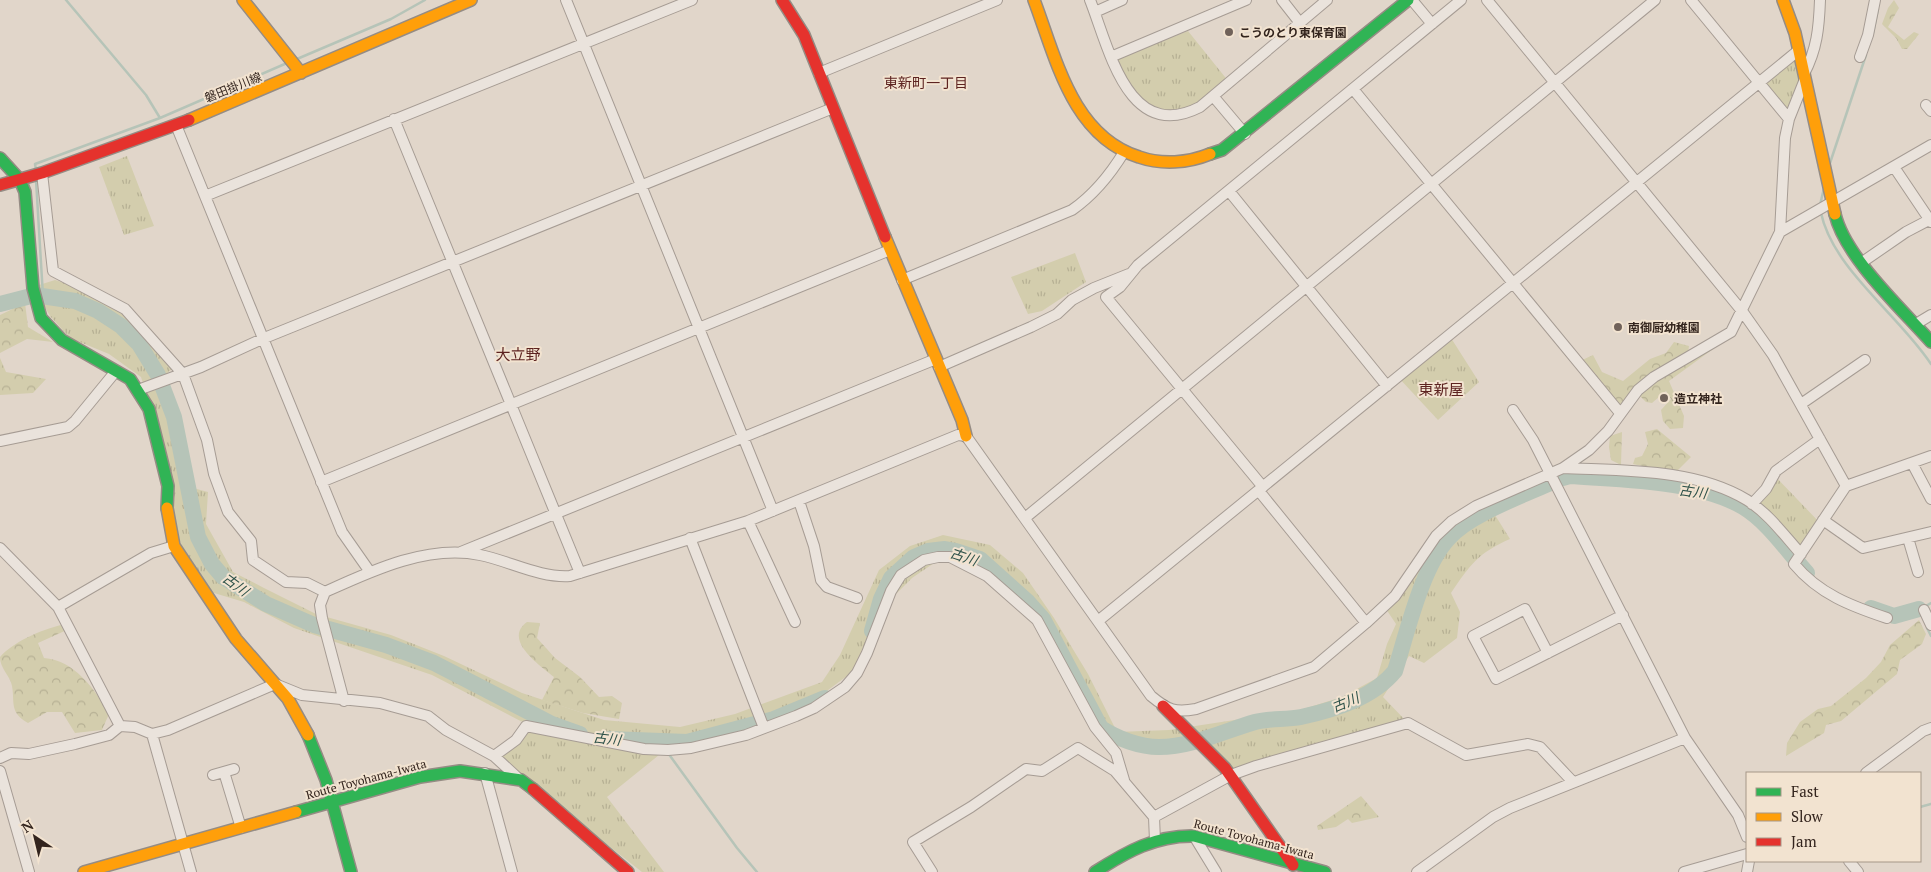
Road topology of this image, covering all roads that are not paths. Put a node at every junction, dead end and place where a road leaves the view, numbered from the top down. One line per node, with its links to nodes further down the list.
1 (244, 0): 30 (street)
2 (471, 0): 30 (street, 磐田掛川線)
3 (566, 0): 26 (street)
4 (692, 0): 26 (street)
5 (782, 0): 31 (street)
6 (997, 0): 31 (street)
7 (1034, 0): 43 (street)
8 (1090, 0): 23 (street)
9 (1122, 0): 23 (street)
10 (1217, 0): 22 (street)
11 (1246, 0): 22 (street)
12 (1282, 0): 24 (street)
13 (1327, 0): 24 (street)
14 (1410, 0): 25 (street); 41 (street)
15 (1461, 0): 25 (street)
16 (1487, 0): 34 (street)
17 (1655, 0): 34 (street)
18 (1691, 0): 33 (street)
19 (1783, 0): 27 (street)
20 (1820, 0): 32 (street)
21 (1875, 0): 29 (street)
22 (1221, 10): 28 (street)
23 (1095, 12): 28 (street)
24 (1300, 23): 36 (street)
25 (1432, 24): 35 (street)
26 (583, 42): 38 (street); 51 (street)
27 (1799, 50): 32 (street); 33 (street)
28 (1113, 56): 36 (street)
29 (1860, 57)
30 (302, 73): 40 (street, 磐田掛川線)
31 (819, 73): 37 (street)
32 (1804, 76): 39 (street); 54 (street)
33 (1758, 81): 39 (street); 48 (street)
34 (1555, 83): 48 (street); 49 (street)
35 (1353, 89): 49 (street); 52 (street)
36 (1213, 96): 41 (street)
37 (833, 108): 51 (street); 57 (street)
38 (394, 119): 53 (street); 58 (street)
39 (1789, 119): 56 (street)
40 (176, 125): 46 (street, 磐田掛川線); 53 (street)
41 (1245, 134): 43 (street)
42 (1931, 145): 45 (street)
43 (1124, 152): 61 (street)
44 (0, 158): 47 (street)
45 (1894, 167): 54 (street); 55 (street)
46 (42, 173): 47 (street, 磐田掛川線); 73 (street)
47 (20, 180): 50 (street, 磐田掛川線); 72 (street)
48 (1636, 182): 62 (street); 64 (street)
49 (1431, 184): 62 (street); 63 (street)
50 (0, 185)
51 (641, 185): 58 (street); 67 (street)
52 (1229, 191): 60 (street); 63 (street)
53 (205, 196): 68 (street)
54 (1832, 204): 56 (street); 59 (street)
55 (1930, 221): 59 (street)
56 (1780, 232): 64 (street)
57 (890, 250): 61 (street); 67 (street)
58 (452, 261): 68 (street); 77 (street)
59 (1861, 263): 66 (street)
60 (1130, 274): 71 (street); 76 (street)
61 (902, 280): 71 (street)
62 (1512, 283): 74 (street); 80 (street)
63 (1306, 286): 74 (street); 76 (street)
64 (1742, 311): 78 (street); 80 (street)
65 (1931, 315): 66 (street)
66 (1916, 324): 69 (street)
67 (700, 330): 77 (street); 82 (street)
68 (262, 339): 73 (street); 89 (street)
69 (1931, 342)
70 (1864, 360): 78 (street)
71 (937, 363): 81 (street); 82 (street)
72 (116, 371): 75 (street); 84 (street)
73 (183, 374): 75 (street); 110 (street)
74 (1387, 386): 91 (street)
75 (140, 389): 103 (street)
76 (1182, 389): 91 (street); 97 (street)
77 (511, 404): 89 (street); 96 (street)
78 (1801, 404): 83 (street)
79 (1513, 410): 88 (street)
80 (1620, 413): 87 (street)
81 (966, 436): 93 (street); 97 (street)
82 (744, 438): 95 (street); 96 (street)
83 (1820, 439): 90 (street); 94 (street)
84 (0, 441)
85 (1931, 456): 86 (street)
86 (1912, 462): 90 (street); 92 (street)
87 (1563, 468): 88 (street); 94 (street)
88 (1551, 473): 114 (street); 118 (street)
89 (321, 482): 107 (street)
90 (1846, 486): 98 (street)
91 (1261, 489): 116 (street); 118 (street)
92 (1931, 499)
93 (799, 501): 95 (street); 111 (street)
94 (1752, 504): 106 (street)
95 (773, 511): 99 (street)
96 (556, 514): 105 (street); 108 (street)
97 (1025, 518): 116 (street)
98 (1823, 520): 102 (street); 106 (street)
99 (748, 521): 101 (street); 117 (street)
100 (1931, 532): 102 (street)
101 (690, 538): 108 (street); 125 (street)
102 (1908, 538): 109 (street)
103 (174, 546): 112 (street); 121 (street)
104 (0, 548): 112 (street)
105 (458, 553): 107 (street); 108 (street)
106 (1801, 554): 115 (street)
107 (370, 572): 110 (street)
108 (580, 572)
109 (1918, 572)
110 (325, 592): 122 (street)
111 (857, 598)
112 (58, 607): 124 (street)
113 (1924, 610): 119 (street)
114 (1623, 615): 120 (street); 128 (street)
115 (1887, 618)
116 (1098, 621): 123 (street)
117 (795, 622)
118 (1366, 623): 123 (street)
119 (1931, 625)
120 (1548, 653): 120 (street)
121 (276, 684): 122 (street); 127 (street); 139 (street)
122 (344, 700): 129 (street)
123 (1163, 706): 135 (street)
124 (120, 726): 127 (street); 130 (street)
125 (764, 728): 129 (street); 137 (street)
126 (1931, 728): 132 (street)
127 (152, 734): 145 (street)
128 (1685, 738): 138 (street); 142 (street)
129 (494, 756): 136 (street)
130 (0, 758)
131 (0, 771): 149 (street)
132 (1867, 772)
133 (485, 773): 136 (street, Route Toyohama-Iwata); 139 (street, Route Toyohama-Iwata); 153 (street)
134 (213, 775): 141 (street)
135 (1231, 775): 138 (street); 140 (street); 147 (street)
136 (521, 780): 154 (street, Route Toyohama-Iwata)
137 (1124, 780): 140 (street); 155 (street)
138 (1573, 782): 160 (street)
139 (331, 802): 141 (street, Route Toyohama-Iwata); 152 (street)
140 (1154, 817): 144 (street)
141 (241, 828): 145 (street, Route Toyohama-Iwata)
142 (1746, 835)
143 (1194, 836): 144 (street, Route Toyohama-Iwata); 147 (street, Route Toyohama-Iwata); 157 (street)
144 (1154, 840): 156 (street, Route Toyohama-Iwata)
145 (183, 844): 150 (street, Route Toyohama-Iwata); 151 (street)
146 (1746, 854): 161 (street)
147 (1291, 862): 158 (street); 159 (street, Route Toyohama-Iwata)
148 (1849, 862): 162 (street)
149 (29, 872)
150 (84, 872)
151 (191, 872)
152 (351, 872)
153 (512, 872)
154 (628, 872)
155 (932, 872)
156 (1095, 872)
157 (1216, 872)
158 (1298, 872)
159 (1325, 872)
160 (1416, 872)
161 (1684, 872)
162 (1858, 872)

